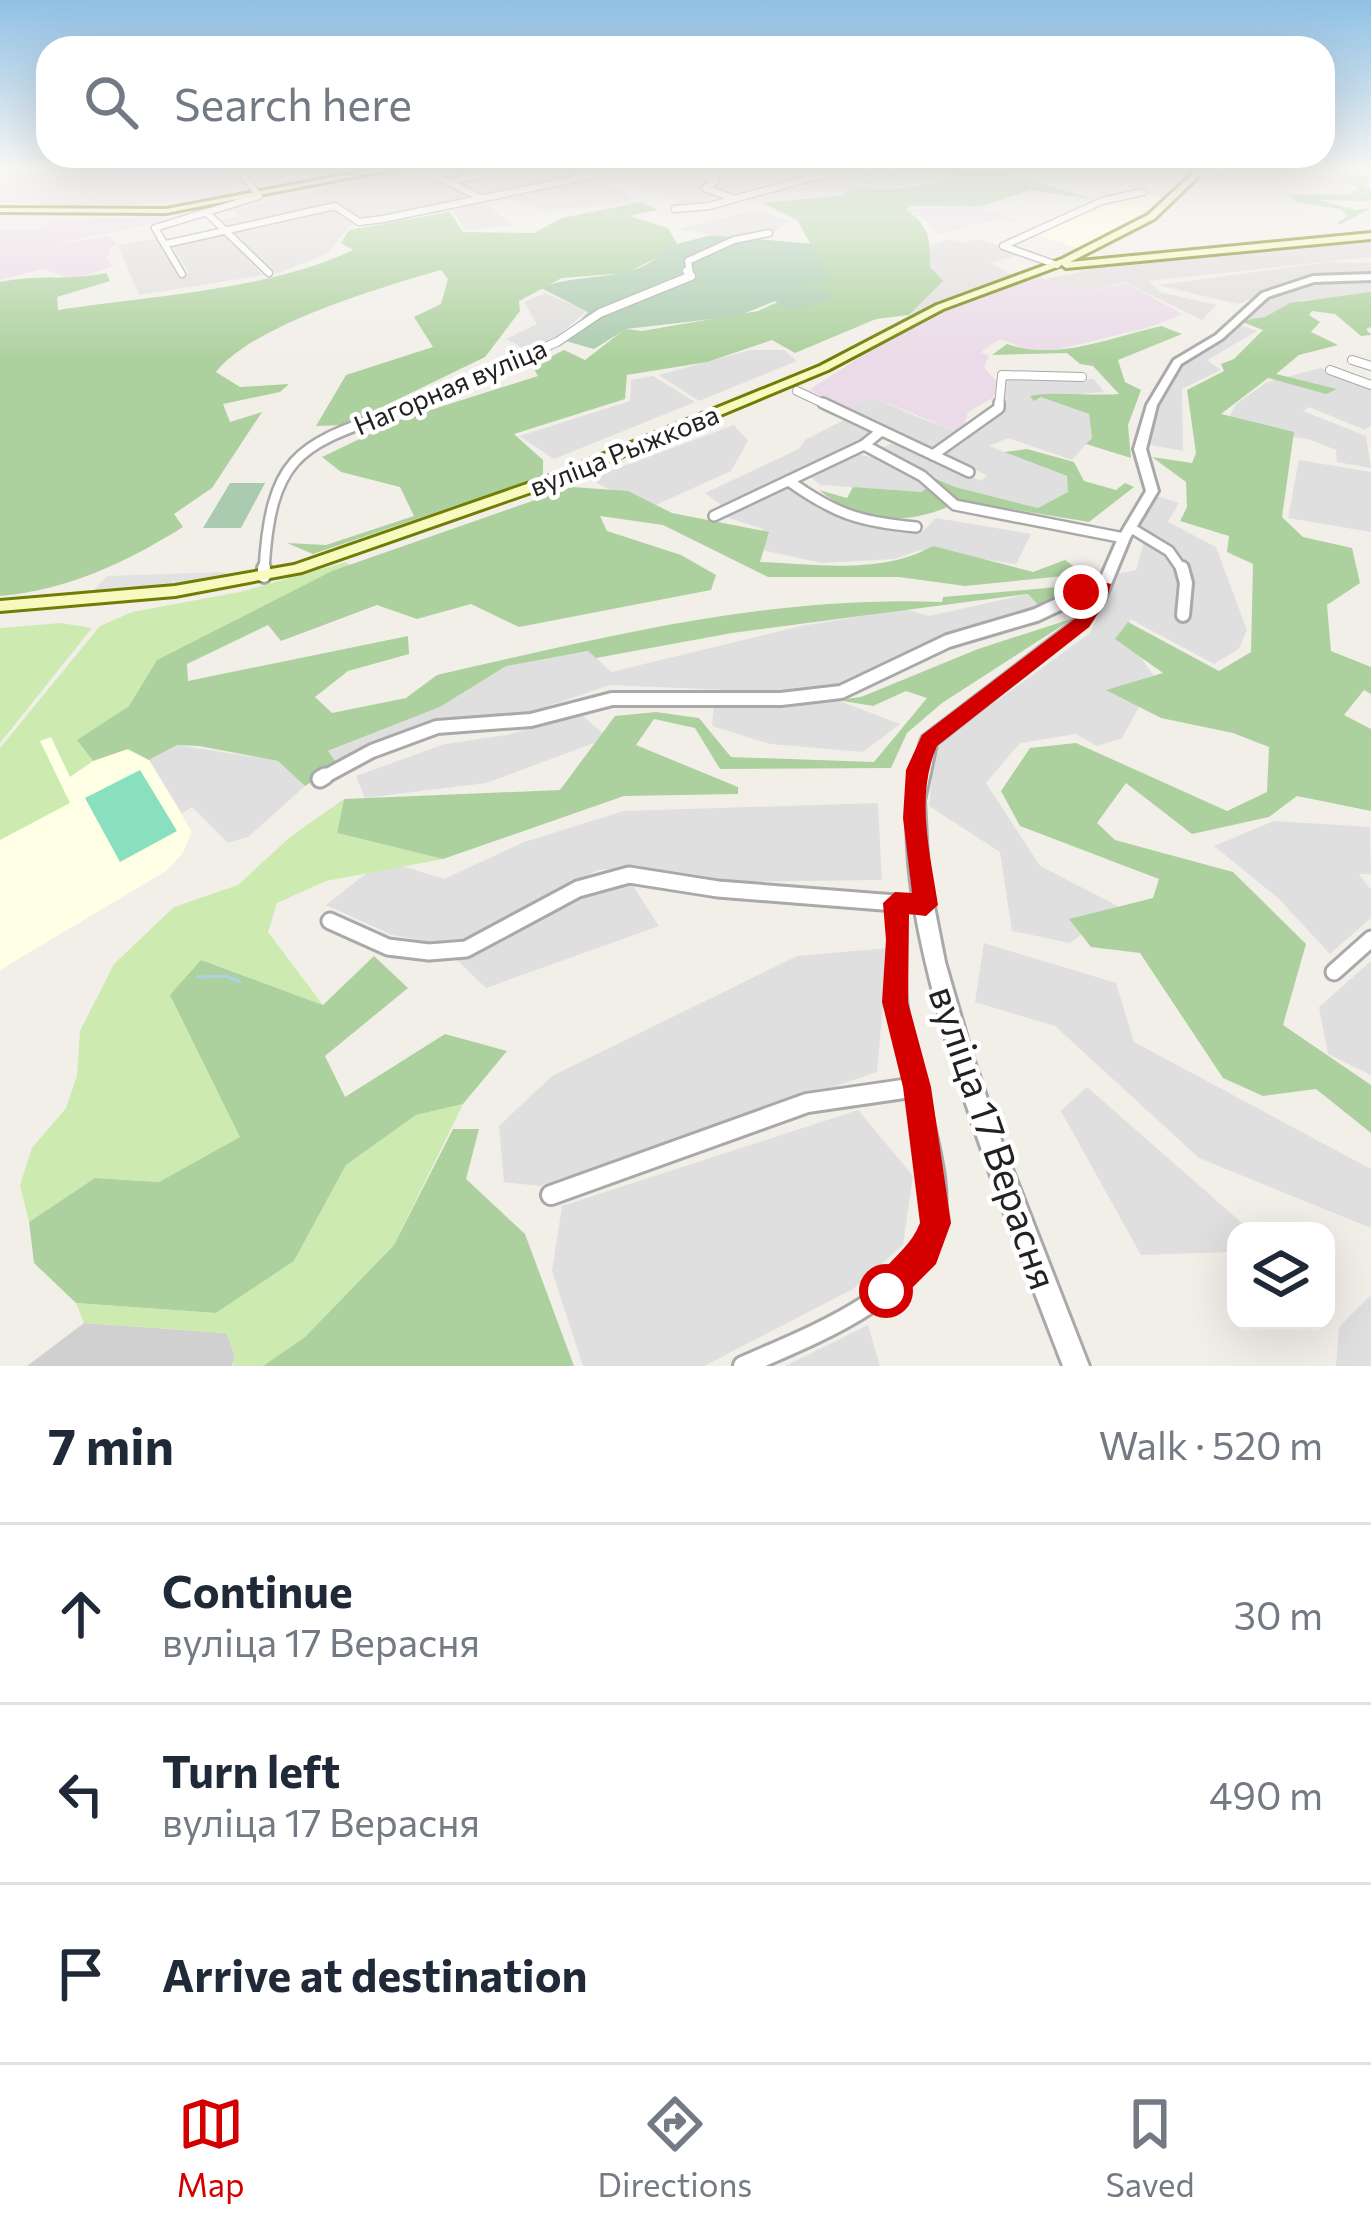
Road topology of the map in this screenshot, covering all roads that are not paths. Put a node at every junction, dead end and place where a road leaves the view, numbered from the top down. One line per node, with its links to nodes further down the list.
1 (158, 232): 8 (street)
2 (223, 232): 8 (street)
3 (227, 232): 12 (street)
4 (1034, 232): 11 (street)
5 (1122, 232): 9 (main road, вуліца Рыжкова)
6 (769, 233): 29 (street, Нагорная вуліца)
7 (1371, 236): 10 (main road)
8 (166, 244): 13 (street)
9 (1078, 254): 10 (main road); 11 (main road, вуліца Рыжкова)
10 (1096, 262): 11 (main road)
11 (1056, 266): 29 (main road, вуліца Рыжкова)
12 (269, 273)
13 (182, 275)
14 (1371, 277): 28 (street, вуліца 17 Верасня)
15 (1352, 360): 16 (street)
16 (1371, 366)
17 (1330, 370): 19 (street)
18 (1082, 377): 23 (street)
19 (1371, 385)
20 (797, 391): 21 (street)
21 (880, 432): 22 (street); 23 (street)
22 (864, 445): 25 (street); 28 (street)
23 (933, 455): 24 (street)
24 (969, 472)
25 (789, 481): 26 (street); 27 (street)
26 (715, 516)
27 (916, 527)
28 (1128, 533): 30 (street, вуліца 17 Верасня); 32 (street)
29 (264, 576): 31 (main road, вуліца Рыжкова)
30 (1102, 584): 33 (street); 35 (street, вуліца 17 Верасня)
31 (0, 606)
32 (1183, 615)
33 (320, 779)
34 (895, 903): 35 (street); 36 (street); 39 (street, вуліца 17 Верасня)
35 (926, 905): 42 (street, вуліца 17 Верасня)
36 (330, 922)
37 (1371, 939): 38 (street)
38 (1334, 972)
39 (917, 1087): 40 (street, вуліца 17 Верасня); 41 (street, вуліца 17 Верасня)
40 (551, 1195)
41 (743, 1366)
42 (1076, 1366)

